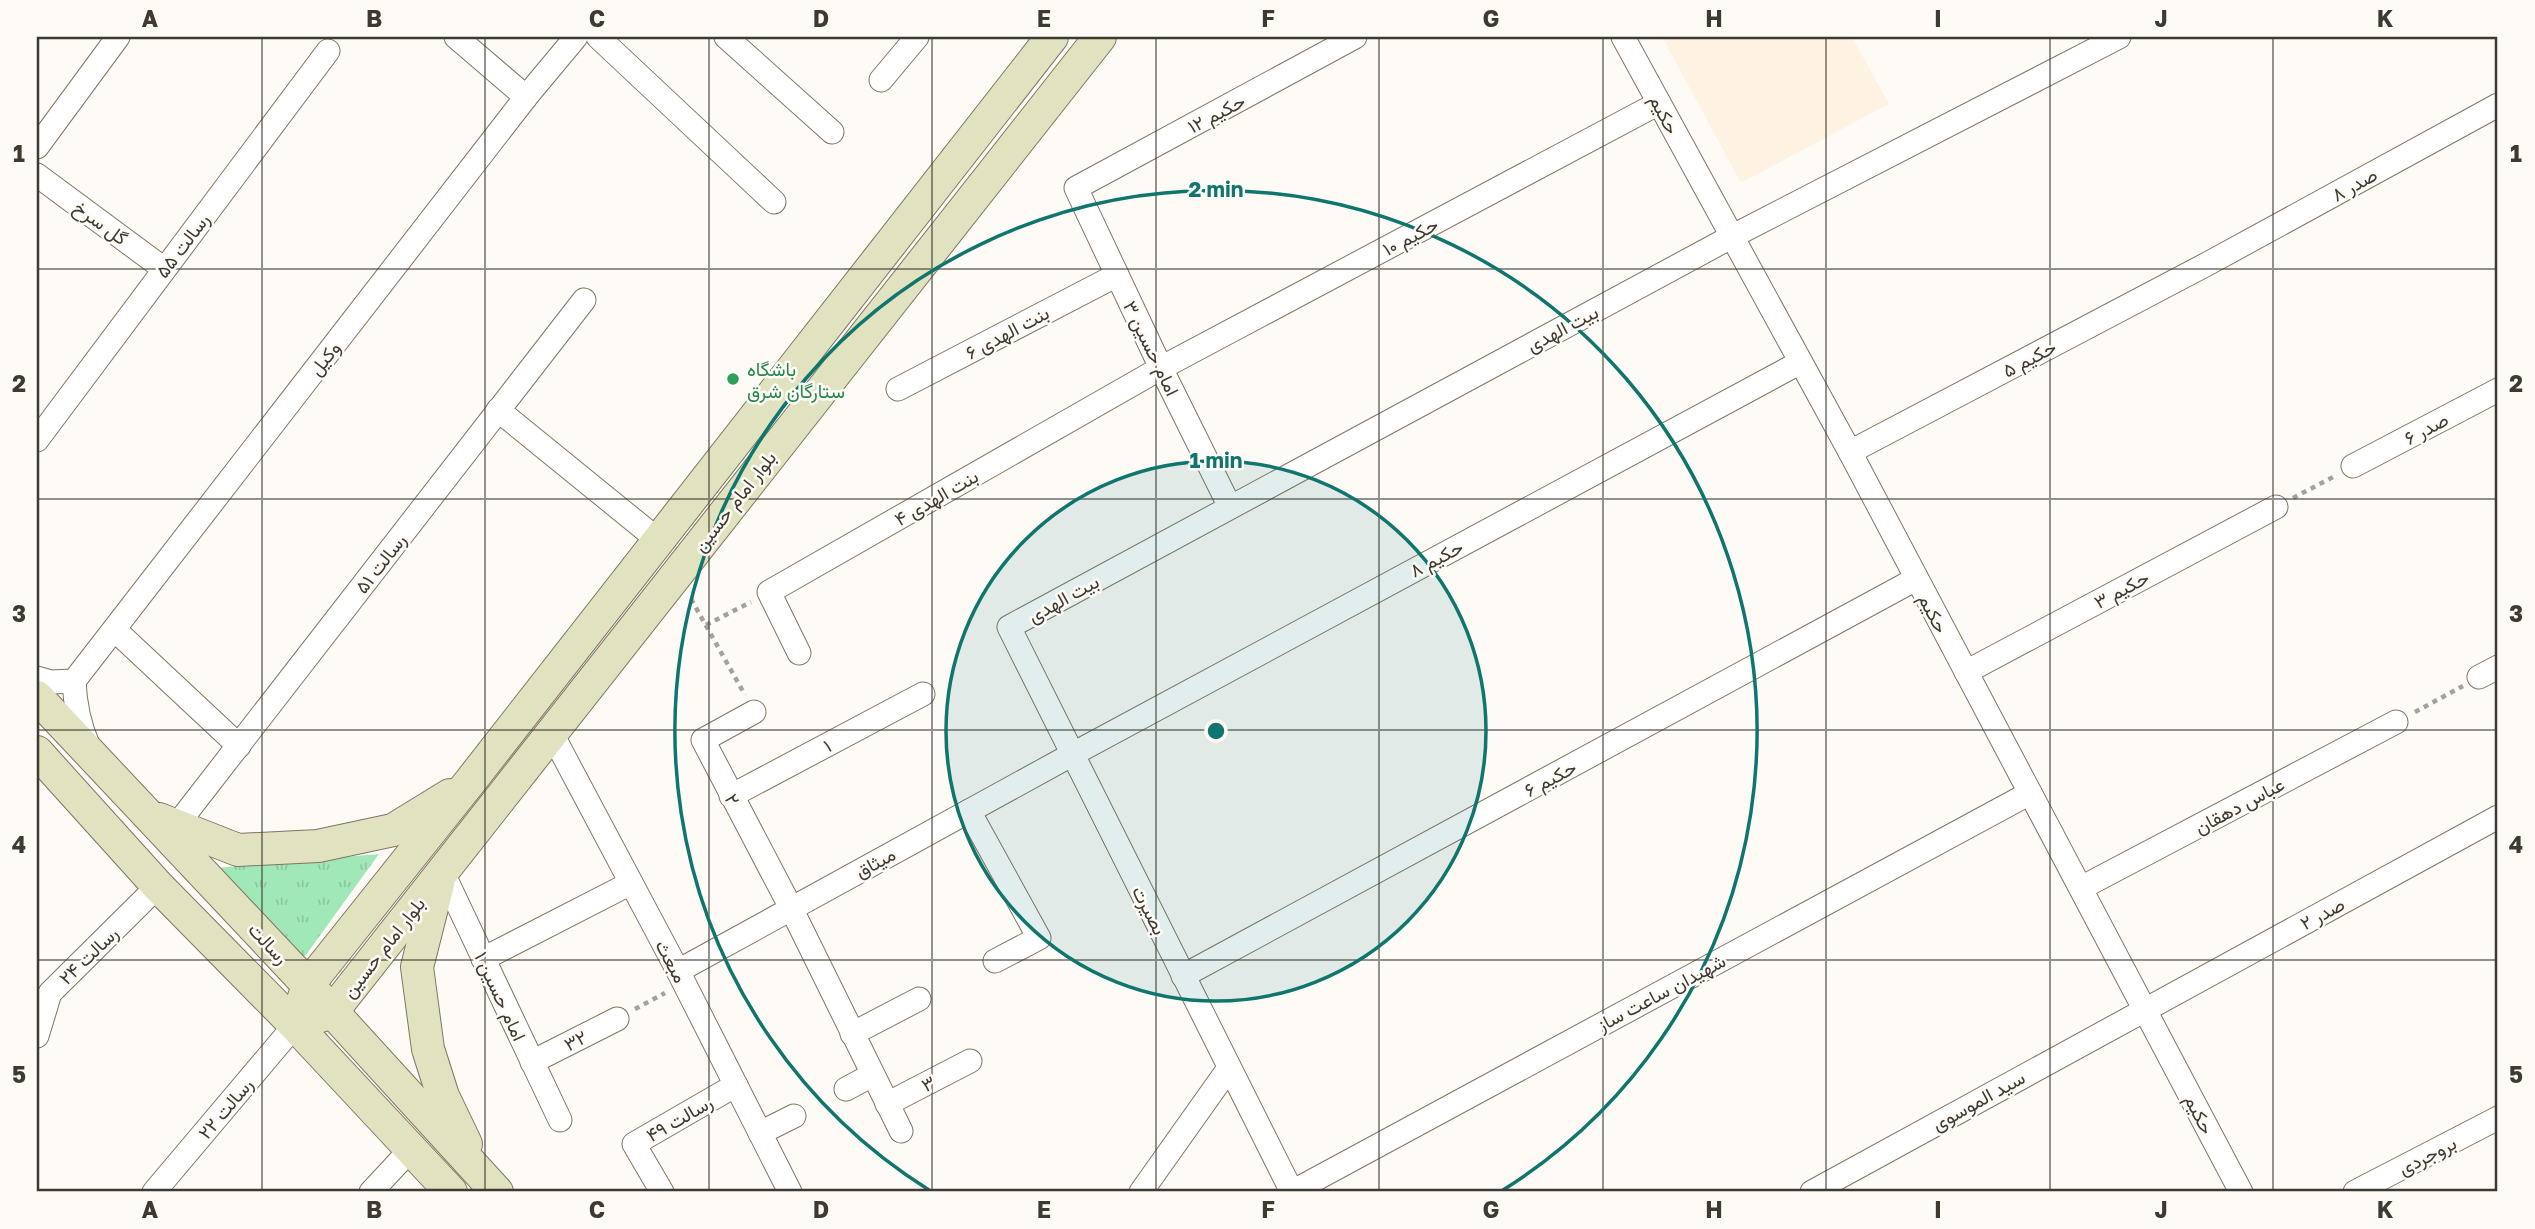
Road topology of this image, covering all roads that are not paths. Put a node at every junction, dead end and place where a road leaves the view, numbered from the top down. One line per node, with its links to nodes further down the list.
1 (118, 37): 18 (street)
2 (456, 37): 14 (street)
3 (576, 37): 14 (street, وکیل)
4 (598, 37): 21 (street)
5 (726, 37): 17 (street)
6 (917, 37): 13 (street)
7 (1100, 37): 32 (main road, بلوار امام حسین)
8 (1355, 37): 20 (street, حکیم ۱۲)
9 (1623, 37): 15 (street, حکیم)
10 (1046, 39): 29 (main road, بلوار امام حسین)
11 (2108, 39): 22 (street, بیت الهدی)
12 (328, 51): 24 (street, رسالت ۵۵)
13 (881, 80)
14 (526, 97): 42 (street, وکیل)
15 (1659, 103): 22 (street, حکیم); 28 (street, حکیم ۱۰)
16 (2498, 104): 23 (street, صدر ۸)
17 (832, 132)
18 (37, 147)
19 (37, 175): 24 (street, گل سرخ)
20 (1076, 188): 25 (street, امام حسین ۳)
21 (775, 202)
22 (1731, 237): 27 (street, حکیم); 37 (street, بیت الهدی)
23 (2209, 263): 35 (street, حکیم ۵)
24 (164, 269): 34 (street, رسالت ۵۵)
25 (1117, 275): 28 (street, امام حسین ۳); 30 (street, بنت الهدی ۶)
26 (584, 300): 33 (street, رسالت ۵۱)
27 (1799, 363): 35 (street, حکیم); 54 (street, حکیم ۸)
28 (1161, 368): 37 (street, امام حسین ۳); 43 (street, بنت الهدی ۴)
29 (780, 385): 32 (main road); 39 (main road, بلوار امام حسین)
30 (898, 389)
31 (2498, 390): 36 (street, صدر ۶)
32 (808, 406): 51 (main road, بلوار امام حسین)
33 (499, 410): 39 (street); 52 (street, رسالت ۵۱)
34 (37, 440)
35 (1850, 452): 40 (street, حکیم)
36 (2353, 467)
37 (1230, 507): 41 (street, بیت الهدی)
38 (2276, 507): 44 (street, حکیم ۳)
39 (658, 540): 56 (main road, بلوار امام حسین)
40 (1916, 579): 44 (street, حکیم); 69 (street, حکیم ۶)
41 (1009, 627): 54 (street, بصیرت)
42 (115, 629): 46 (street, وکیل); 52 (street)
43 (799, 653)
44 (1966, 672): 57 (street, حکیم)
45 (37, 678): 46 (street)
46 (75, 681): 55 (street)
47 (923, 694): 58 (street, ۱)
48 (37, 698): 55 (main road, رسالت)
49 (754, 712): 58 (street, ۲)
50 (2396, 723): 65 (street, عباس دهقان)
51 (551, 732): 62 (main road, بلوار امام حسین); 63 (street, مبعث)
52 (239, 746): 61 (street, رسالت ۵۱)
53 (37, 752): 64 (main road, رسالت)
54 (1073, 754): 59 (street, میثاق); 69 (street, بصیرت)
55 (93, 756): 61 (main road, رسالت)
56 (469, 783): 61 (main road); 71 (main road, بلوار امام حسین)
57 (2030, 793): 65 (street, حکیم); 99 (street, شهیدان ساعت ساز)
58 (731, 796): 66 (street, ۲)
59 (969, 811): 66 (street, میثاق); 68 (street)
60 (2498, 817): 73 (street, صدر ۲)
61 (163, 821): 71 (main road, رسالت)
62 (442, 871): 67 (street, امام حسین ۱); 74 (main road, بلوار امام حسین); 92 (main road)
63 (631, 883): 67 (street); 70 (street, مبعث)
64 (158, 886): 76 (main road, رسالت); 78 (street, رسالت ۲۴)
65 (2081, 888): 73 (street, حکیم)
66 (791, 908): 70 (street, میثاق); 77 (street, ۲)
67 (483, 959): 80 (street, امام حسین ۱)
68 (995, 961)
69 (1184, 976): 81 (street, بصیرت)
70 (681, 977): 83 (street, مبعث)
71 (308, 985): 74 (main road, رسالت); 76 (main road, بلوار امام حسین)
72 (919, 999): 77 (street)
73 (2145, 1009): 100 (street, سید الموسوی); 101 (street, حکیم)
74 (332, 1012): 76 (main road, بلوار امام حسین); 92 (main road, رسالت)
75 (617, 1019): 80 (street, ۳۲)
76 (295, 1025): 91 (main road, رسالت); 93 (street, رسالت ۲۲)
77 (852, 1034): 82 (street, ۲)
78 (37, 1036)
79 (970, 1061): 85 (street, ۳)
80 (532, 1062): 88 (street, امام حسین ۱)
81 (1230, 1068): 98 (street); 99 (street, بصیرت)
82 (872, 1075): 84 (street); 85 (street, ۲)
83 (736, 1085): 90 (street, مبعث); 96 (street, رسالت ۴۹)
84 (846, 1089)
85 (887, 1104): 89 (street, ۲)
86 (794, 1116): 90 (street)
87 (2498, 1118): 102 (street, بروجردی)
88 (560, 1120)
89 (901, 1131)
90 (760, 1133): 97 (street, مبعث)
91 (411, 1149): 94 (street); 95 (main road, رسالت)
92 (489, 1183)
93 (154, 1192)
94 (372, 1192)
95 (451, 1192)
96 (662, 1192)
97 (790, 1192)
98 (1141, 1192)
99 (1292, 1192)
100 (1812, 1192)
101 (2241, 1192)
102 (2355, 1192)

